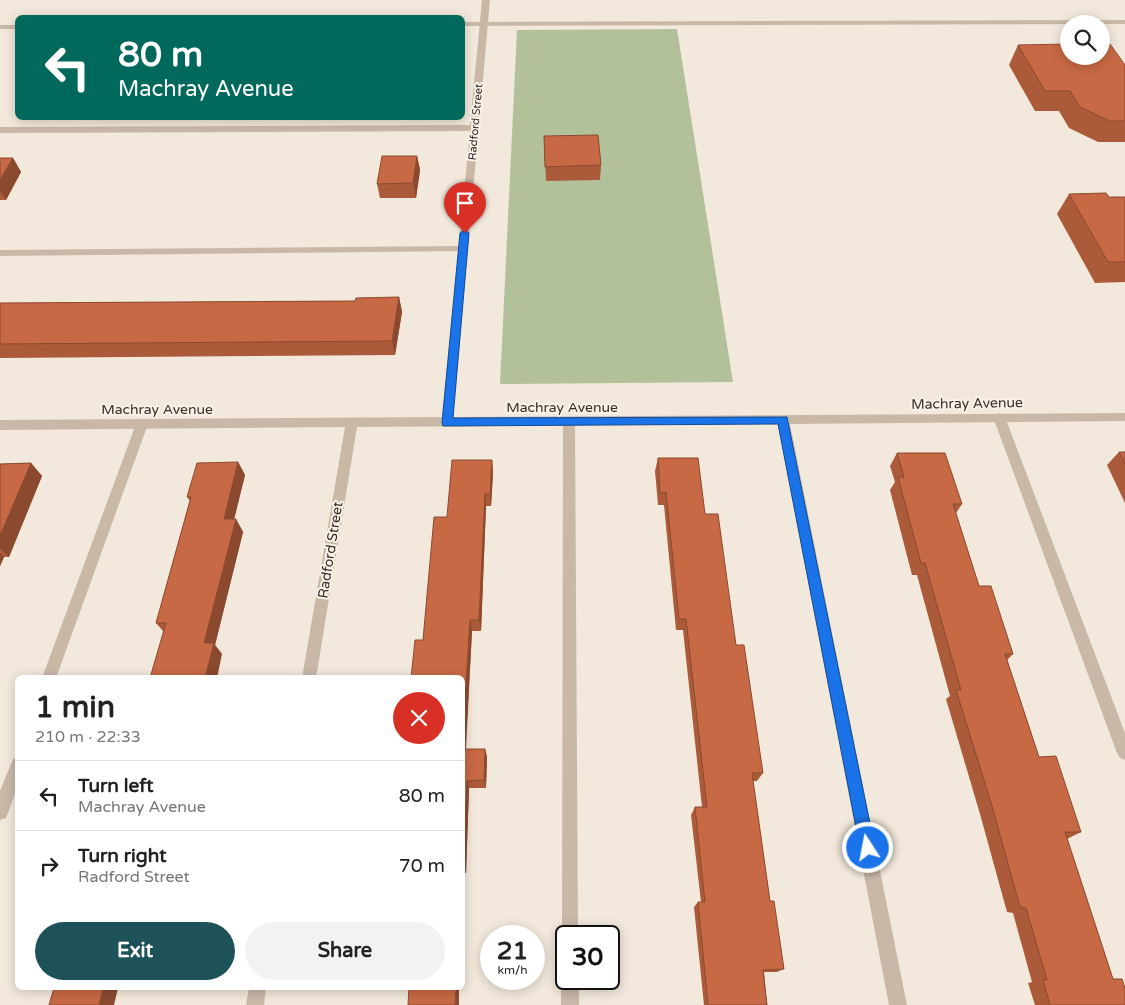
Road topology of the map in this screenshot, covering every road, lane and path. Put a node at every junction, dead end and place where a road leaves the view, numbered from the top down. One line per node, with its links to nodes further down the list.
1 (486, 0): 4 (street, Radford Street)
2 (1125, 22): 4 (street)
3 (465, 24): 4 (street)
4 (483, 24): 7 (street, Radford Street)
5 (0, 27): 6 (street)
6 (15, 27)
7 (474, 128): 8 (street); 9 (street, Radford Street)
8 (0, 130)
9 (463, 249): 10 (street); 16 (street, Radford Street)
10 (0, 253)
11 (999, 417): 12 (street, Machray Avenue); 13 (street, Machray Avenue); 21 (street)
12 (1125, 417)
13 (783, 420): 14 (street, Machray Avenue); 29 (street)
14 (568, 422): 16 (street, Machray Avenue); 24 (street)
15 (352, 423): 16 (street, Machray Avenue); 17 (street, Machray Avenue); 20 (street, Radford Street)
16 (447, 423)
17 (142, 424): 18 (street, Machray Avenue); 19 (street)
18 (0, 425)
19 (50, 675)
20 (310, 675)
21 (1125, 753)
22 (15, 772): 23 (street)
23 (0, 812)
24 (570, 925)
25 (258, 990): 27 (street)
26 (570, 990): 28 (street)
27 (255, 1005)
28 (570, 1005)
29 (898, 1005)

